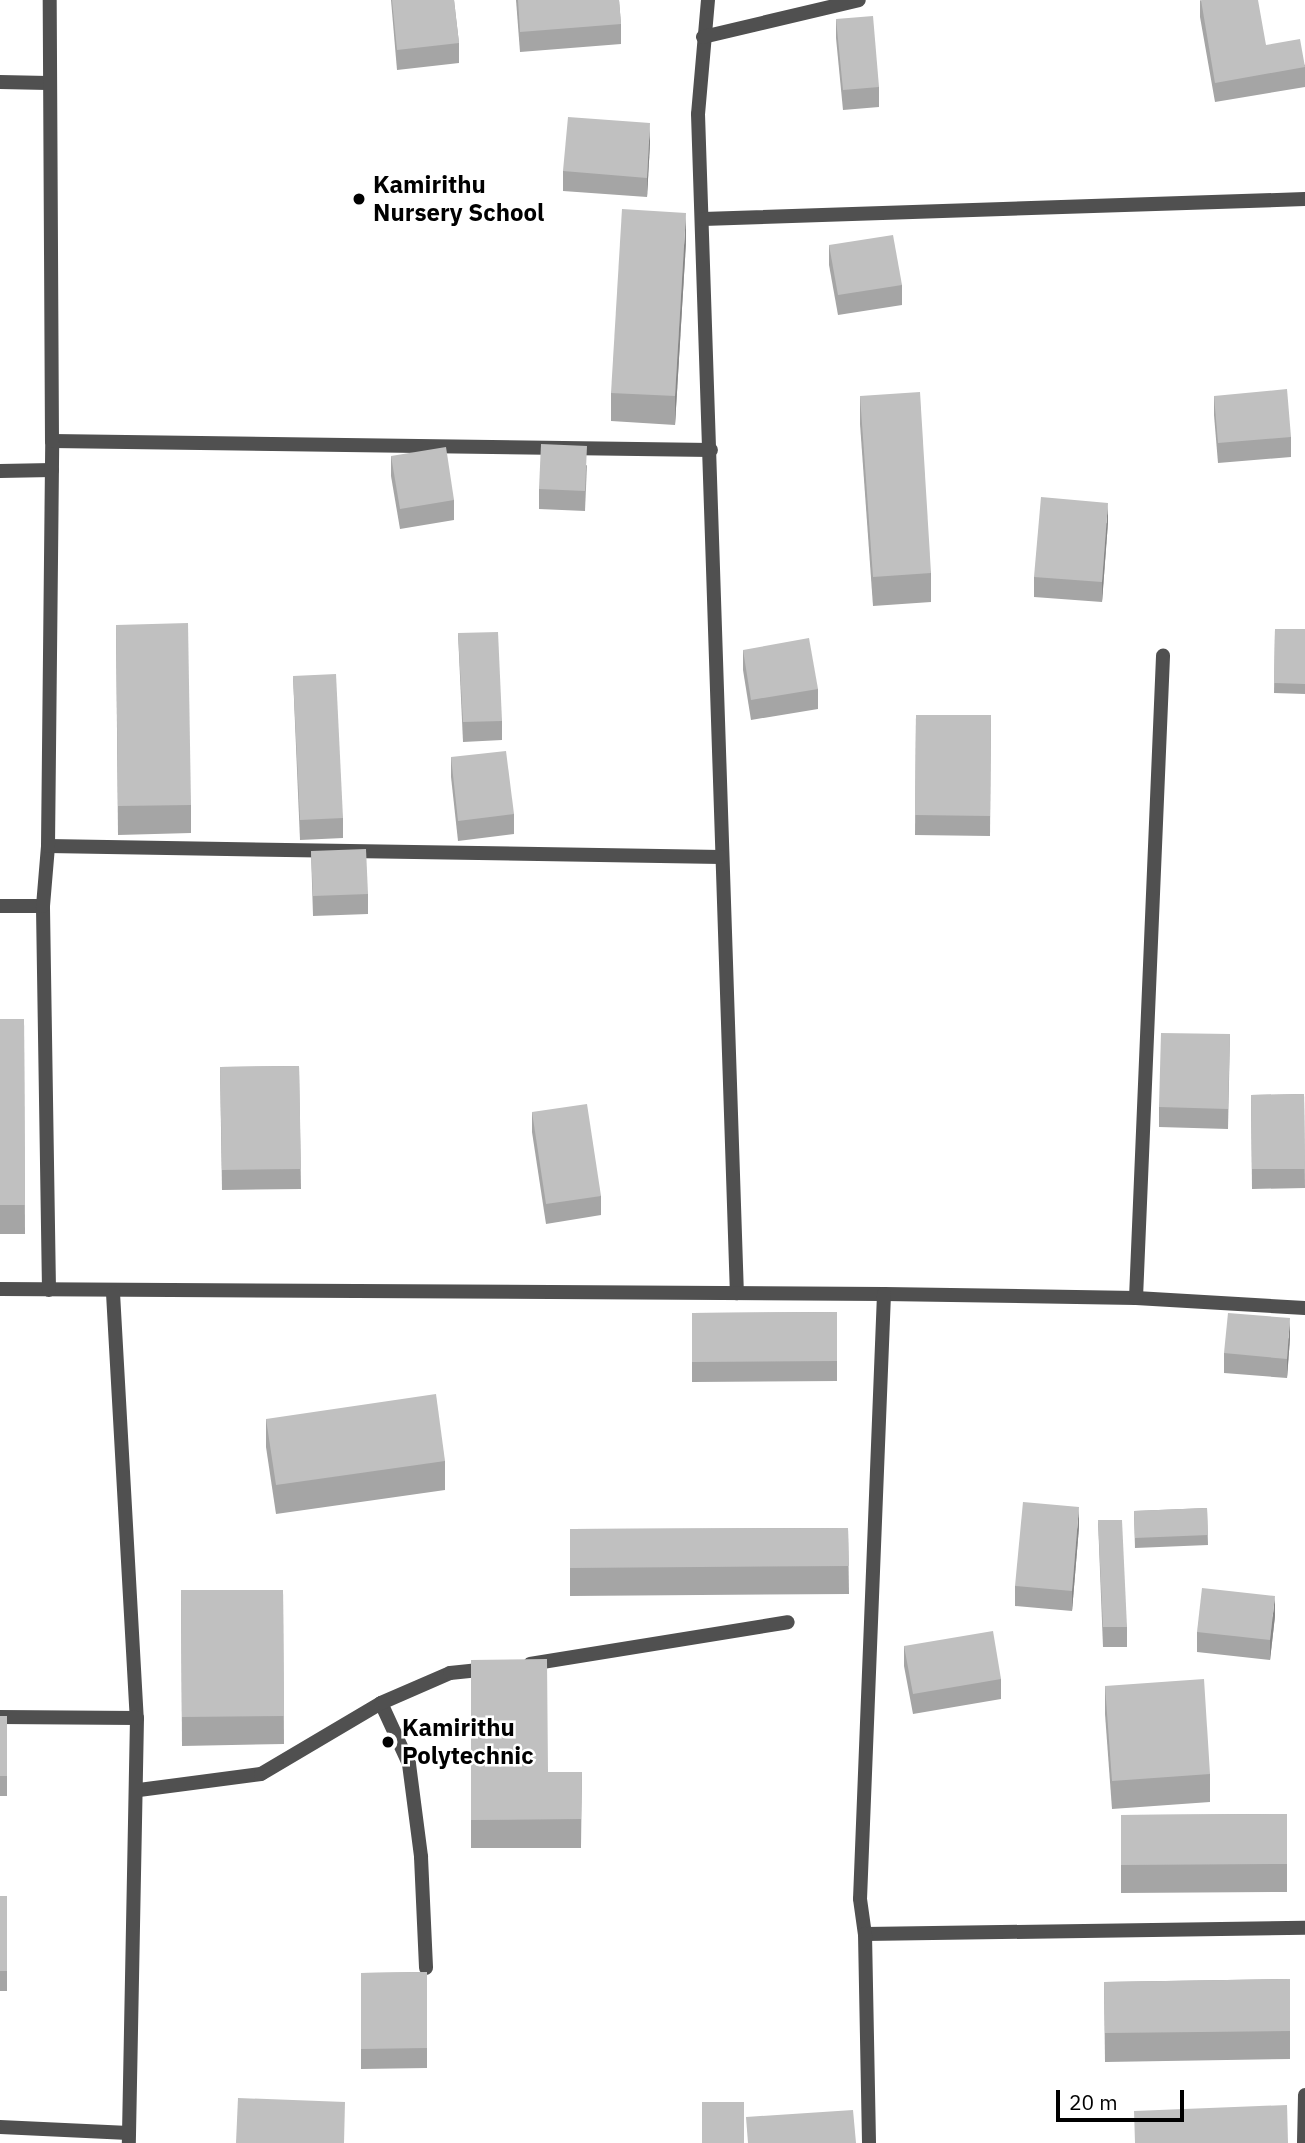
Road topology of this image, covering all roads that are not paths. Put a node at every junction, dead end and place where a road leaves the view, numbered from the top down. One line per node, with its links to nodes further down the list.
1 (50, 0): 6 (street)
2 (708, 0): 4 (street)
3 (859, 0): 4 (street)
4 (703, 37): 8 (street)
5 (0, 82): 6 (street)
6 (48, 83): 9 (street)
7 (1305, 199): 8 (street)
8 (703, 219): 10 (street)
9 (52, 441): 10 (street); 11 (street)
10 (711, 450): 15 (street)
11 (52, 470): 12 (street); 14 (street)
12 (0, 471)
13 (1163, 656): 23 (street)
14 (48, 846): 15 (street); 17 (street)
15 (721, 856): 21 (street)
16 (0, 906): 17 (street)
17 (43, 906): 19 (street)
18 (0, 1289): 19 (street)
19 (49, 1290): 20 (street)
20 (113, 1293): 21 (street); 28 (street)
21 (737, 1293): 22 (street)
22 (884, 1294): 23 (street); 31 (street)
23 (1136, 1298): 24 (street)
24 (1305, 1307)
25 (788, 1622): 26 (street)
26 (381, 1703): 29 (street); 32 (street)
27 (0, 1717): 28 (street)
28 (137, 1718): 29 (street)
29 (139, 1790): 36 (street)
30 (1305, 1928): 31 (street)
31 (865, 1934): 37 (street)
32 (426, 1968)
33 (1305, 2095): 35 (street)
34 (0, 2127): 36 (street)
35 (1304, 2135)
36 (129, 2138)
37 (869, 2143)

